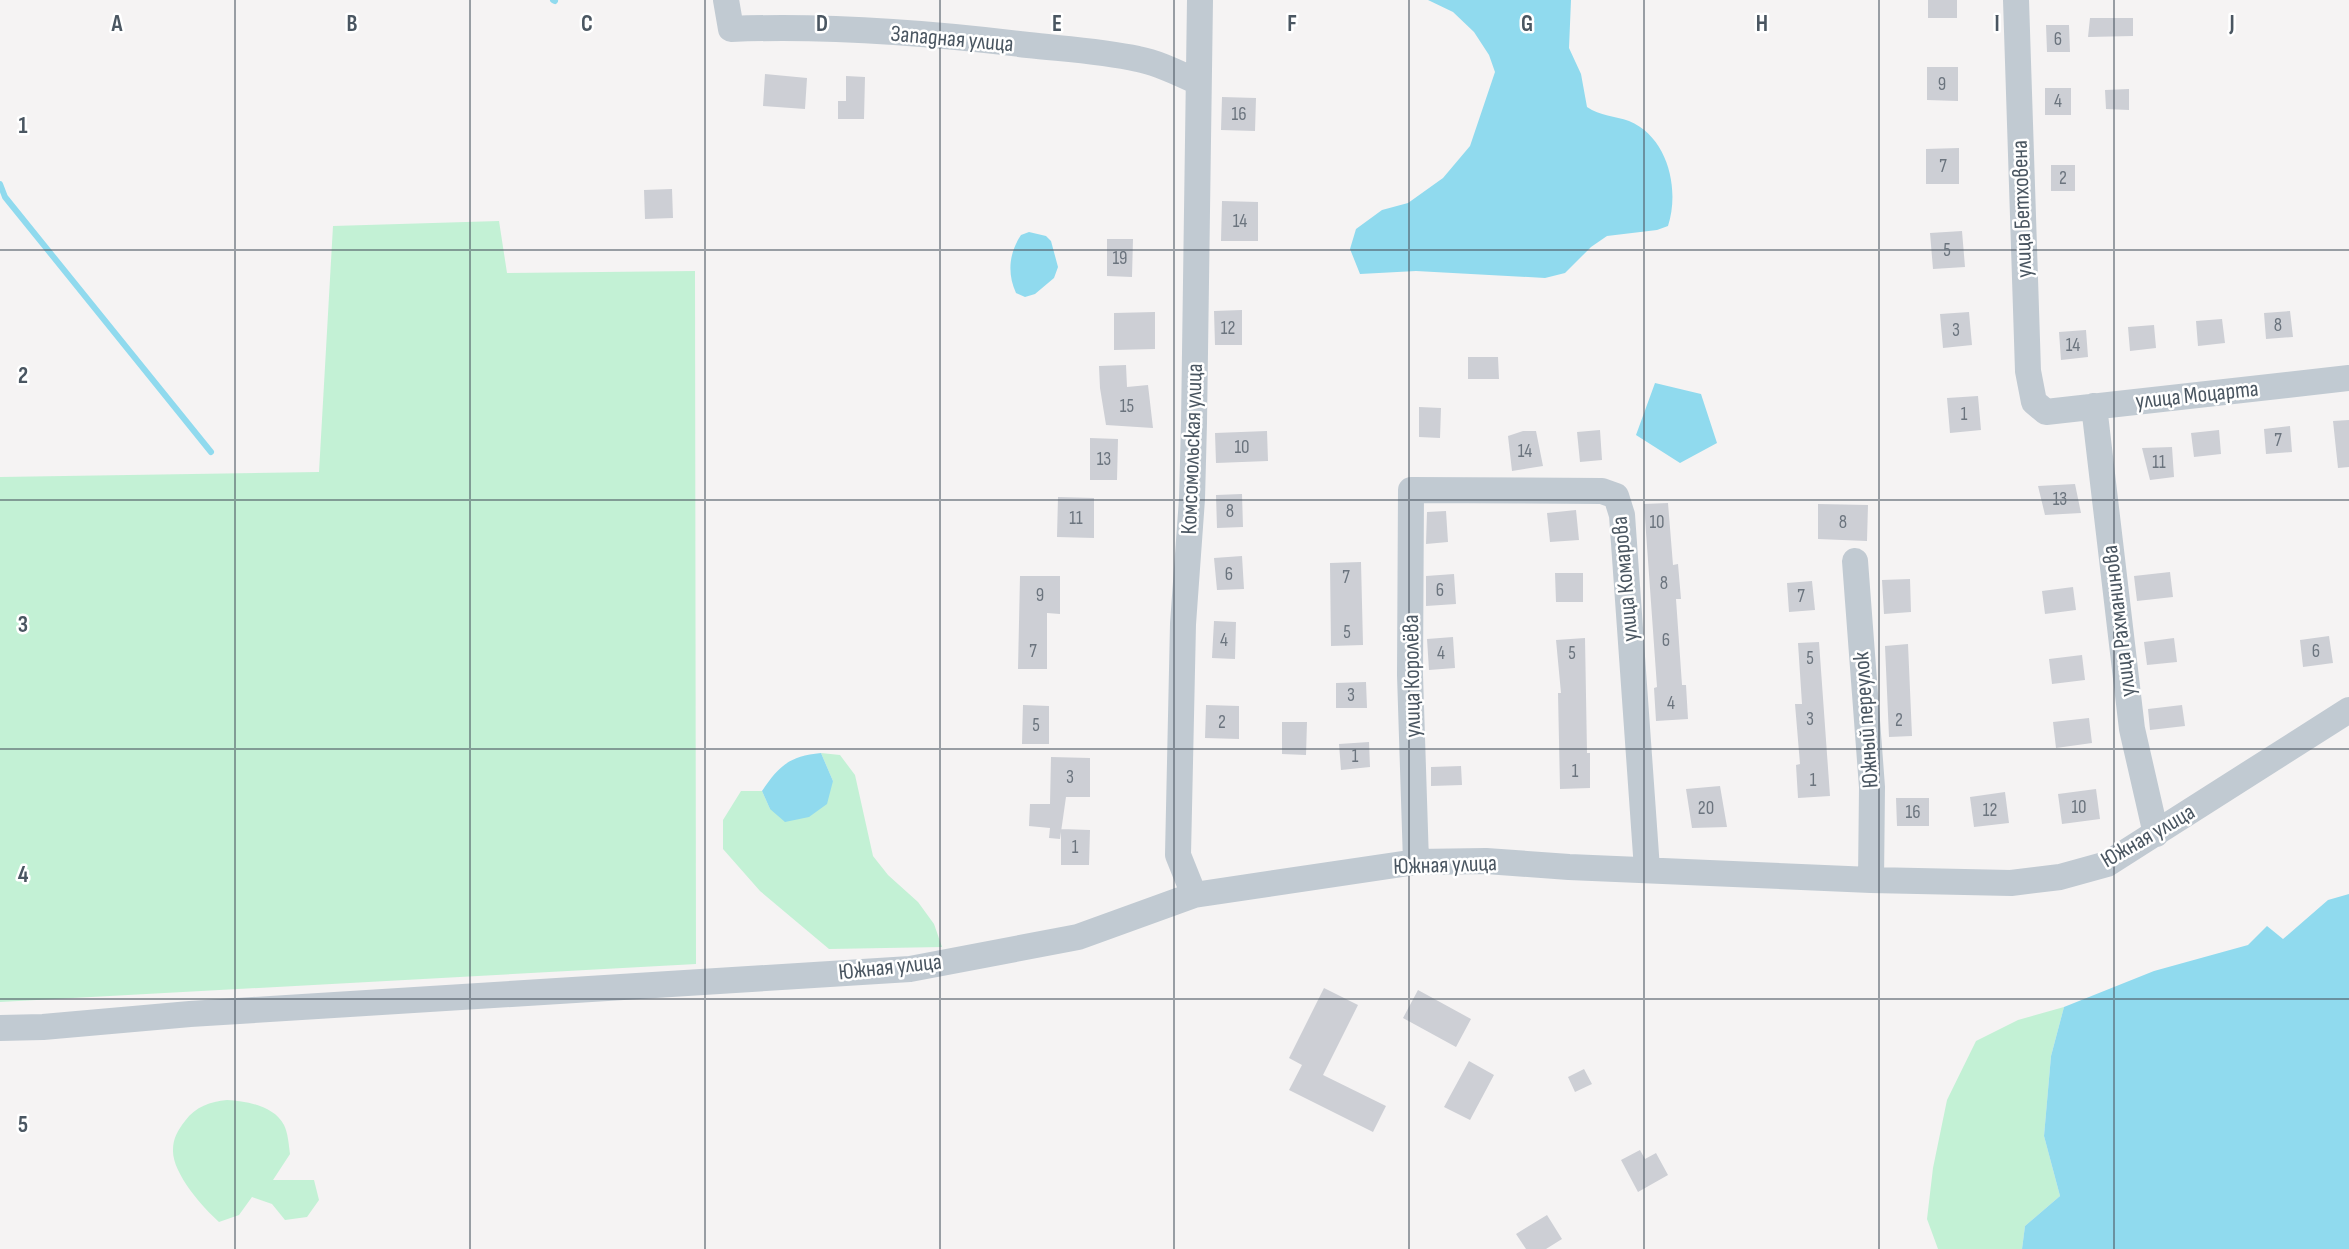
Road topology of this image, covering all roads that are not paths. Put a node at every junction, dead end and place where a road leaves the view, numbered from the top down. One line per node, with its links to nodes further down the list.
1 (726, 0): 4 (street, Западная улица)
2 (1200, 0): 4 (street, Комсомольская улица)
3 (2017, 0): 7 (street, улица Бетховена)
4 (1198, 82): 15 (street, Комсомольская улица)
5 (2349, 378): 6 (street, улица Моцарта)
6 (2094, 406): 7 (street, улица Моцарта); 11 (street, улица Рахманинова)
7 (2046, 412)
8 (1411, 490): 12 (street, улица Королёва); 13 (street, улица Комарова)
9 (1855, 561): 14 (street, Южный переулок)
10 (2349, 710): 11 (street, Южная улица)
11 (2157, 834): 14 (street, Южная улица)
12 (1416, 862): 13 (street, Южная улица); 15 (street, Южная улица)
13 (1647, 869): 14 (street, Южная улица)
14 (1871, 880)
15 (1194, 895): 16 (street, Южная улица)
16 (0, 1028)

